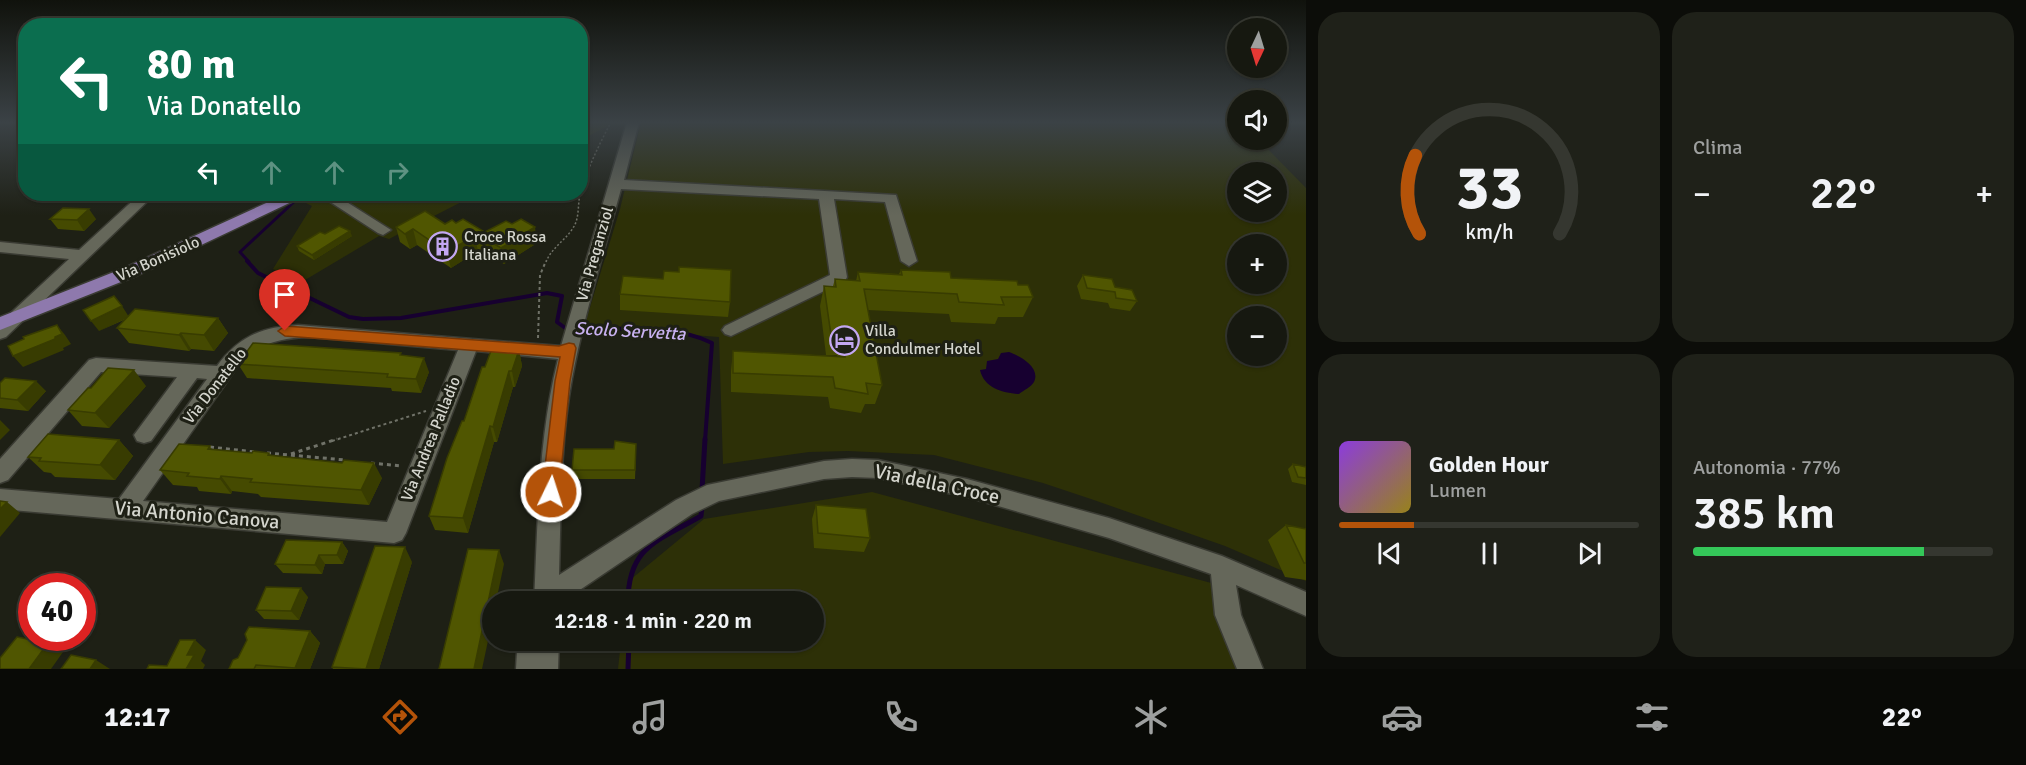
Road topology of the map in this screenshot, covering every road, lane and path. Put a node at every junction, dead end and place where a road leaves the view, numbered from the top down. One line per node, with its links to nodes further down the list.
1 (596, 153): 3 (path)
2 (624, 153): 4 (street, Via Preganziol)
3 (588, 174)
4 (615, 184): 5 (street); 19 (street, Via Preganziol)
5 (826, 195): 13 (street); 17 (street)
6 (141, 201): 12 (street)
7 (282, 201): 16 (main road, Via Bonisiolo)
8 (336, 201): 10 (street)
9 (579, 201): 14 (path)
10 (383, 230)
11 (0, 247): 12 (street)
12 (84, 255): 16 (street)
13 (909, 261)
14 (539, 289): 15 (path)
15 (539, 304): 21 (path)
16 (8, 321): 18 (street)
17 (731, 330)
18 (0, 333)
19 (569, 343): 21 (street, Via Donatello); 36 (street, Via Preganziol)
20 (469, 345): 21 (street, Via Donatello); 23 (street, Via Donatello); 24 (street, Via Andrea Palladio)
21 (537, 350)
22 (192, 371): 23 (street); 25 (street); 31 (street)
23 (222, 373): 33 (street, Via Donatello)
24 (443, 409): 27 (path); 30 (street, Via Andrea Palladio)
25 (144, 435)
26 (206, 447): 27 (path)
27 (288, 455): 28 (path)
28 (354, 461)
29 (365, 462): 30 (path)
30 (420, 468): 34 (street, Via Andrea Palladio)
31 (0, 474)
32 (0, 499): 33 (street, Via Antonio Canova)
33 (125, 509): 34 (street, Via Antonio Canova)
34 (394, 533)
35 (1222, 567): 37 (street, Via della Croce); 38 (street, Via della Croce); 43 (street)
36 (546, 591)
37 (559, 591)
38 (1306, 604)
39 (530, 651): 41 (street)
40 (546, 651): 42 (street)
41 (529, 669)
42 (545, 669)
43 (1250, 669)

